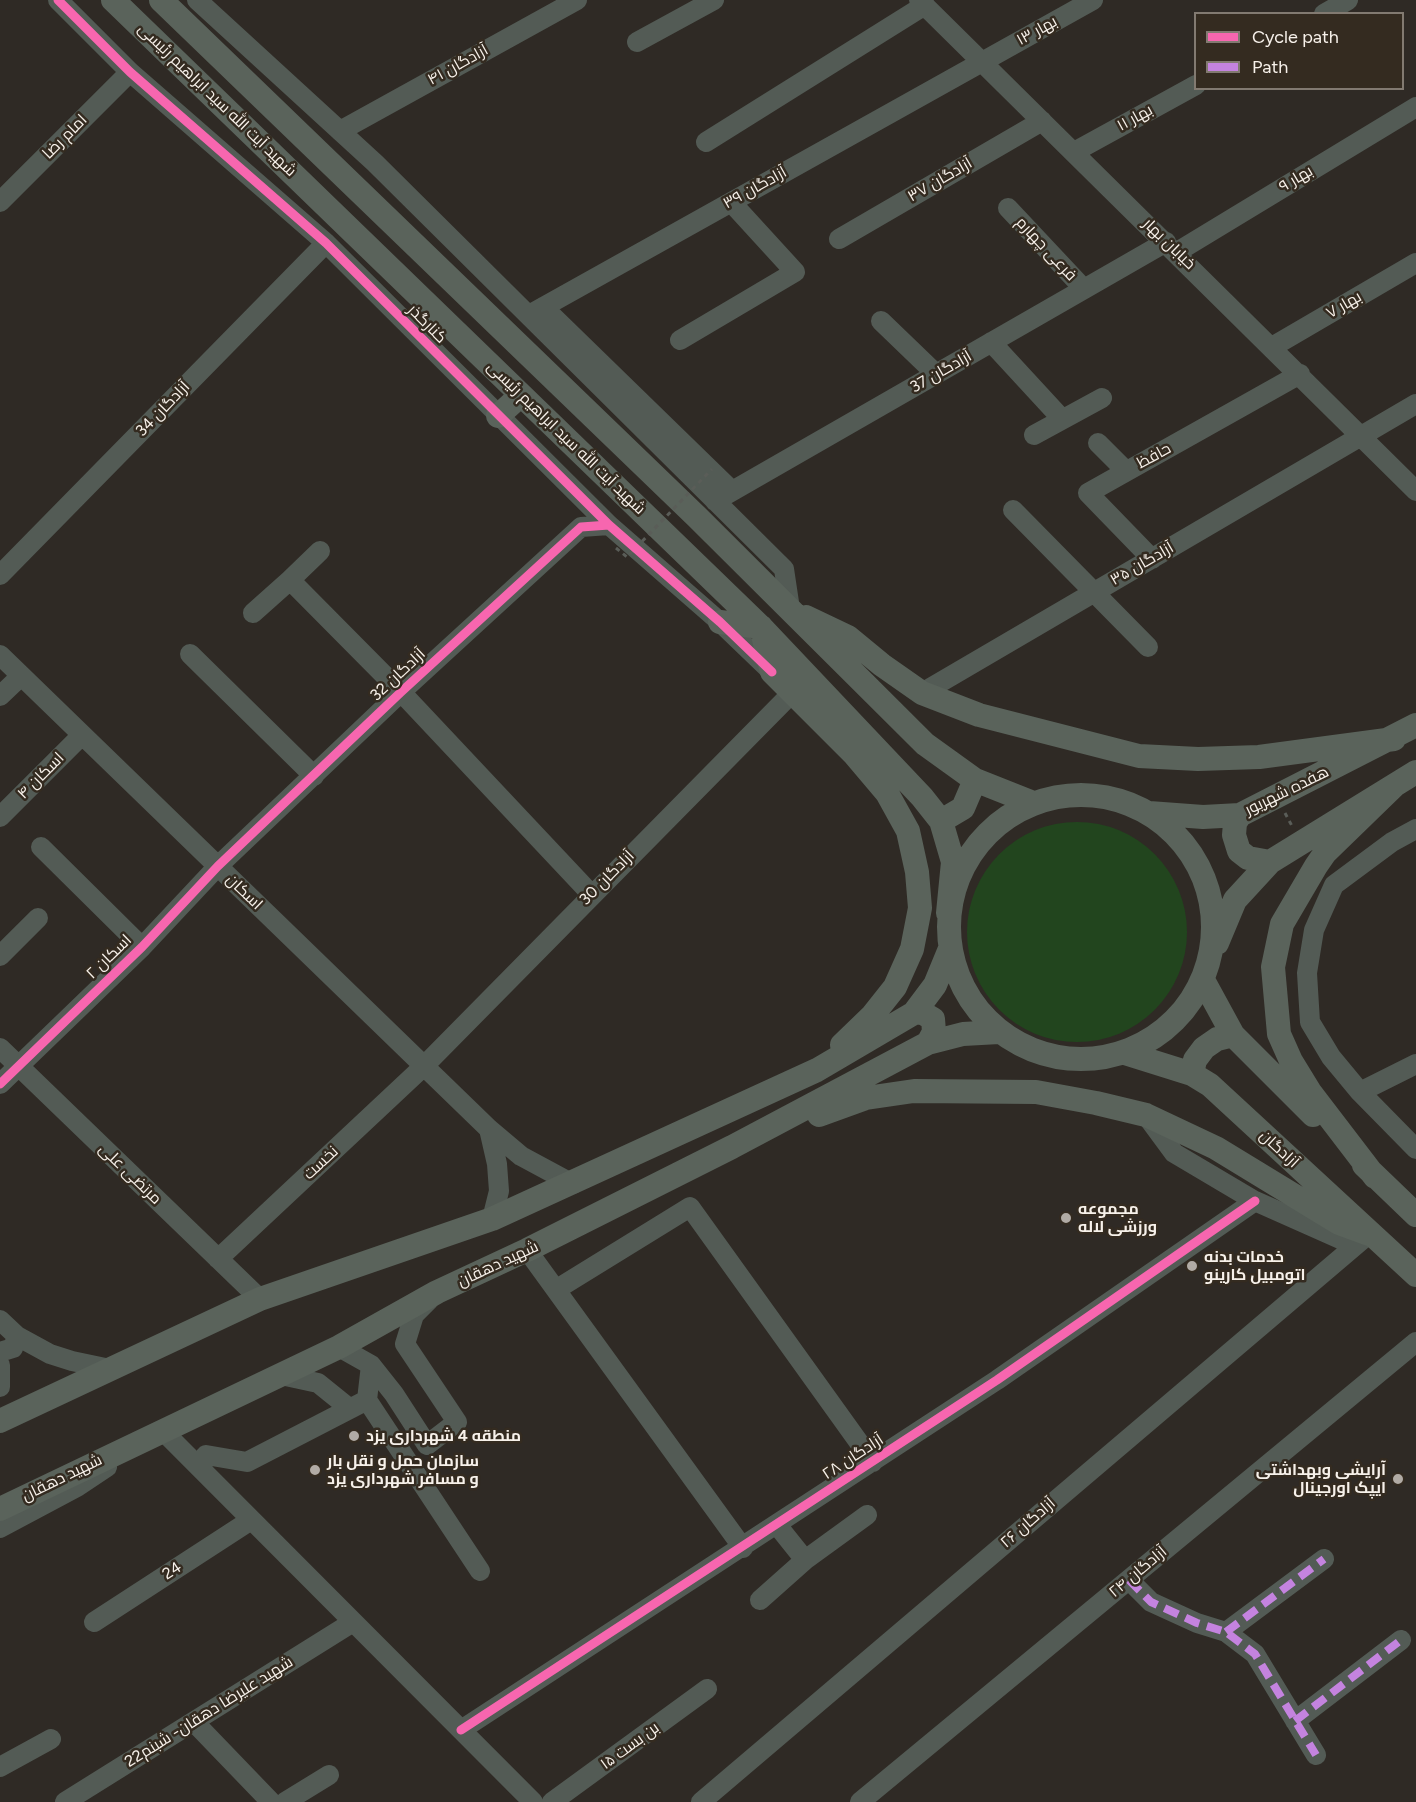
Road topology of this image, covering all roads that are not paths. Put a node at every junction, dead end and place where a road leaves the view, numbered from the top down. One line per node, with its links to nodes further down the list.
1 (58, 0): 13 (street, کنارگذر)
2 (113, 0): 35 (main road, شهید آیت الله سید ابراهیم رئیسی)
3 (161, 0): 54 (main road, شهید آیت الله سید ابراهیم رئیسی)
4 (197, 0): 17 (street)
5 (577, 0): 17 (street, آزادگان ۴۱)
6 (714, 0): 11 (street)
7 (1093, 0): 12 (street, بهار ۱۳)
8 (1348, 0): 10 (street)
9 (922, 3): 12 (street, خیابان بهار); 18 (street)
10 (1327, 12)
11 (637, 42)
12 (982, 62): 16 (street, خیابان بهار); 21 (street, آزادگان ۳۹)
13 (130, 72): 20 (street, امام رضا); 24 (street, کنارگذر)
14 (1194, 86): 19 (street, بهار ۱۱)
15 (1416, 107): 25 (street, بهار ۹)
16 (1042, 121): 19 (street, خیابان بهار); 23 (street, آزادگان ۳۷)
17 (340, 131): 28 (street)
18 (706, 142)
19 (1074, 152): 25 (street, خیابان بهار)
20 (0, 202)
21 (731, 202): 28 (street, آزادگان ۳۹); 30 (street)
22 (1008, 208): 27 (street, فرعی چهارم)
23 (838, 239)
24 (326, 243): 38 (street, کنارگذر); 51 (street, آزادگان 34)
25 (1172, 247): 27 (street, آزادگان 37); 32 (street, خیابان بهار)
26 (1416, 263): 32 (street, بهار ۷)
27 (1084, 290): 31 (street, آزادگان 37)
28 (536, 311): 44 (street); 46 (street)
29 (881, 321): 33 (street)
30 (680, 340)
31 (992, 342): 33 (street, آزادگان 37); 39 (street)
32 (1272, 346): 34 (street, خیابان بهار)
33 (936, 374): 44 (street, آزادگان 37)
34 (1300, 374): 41 (street, خیابان بهار); 43 (street, حافظ)
35 (521, 395): 38 (main road); 57 (main road, شهید آیت الله سید ابراهیم رئیسی)
36 (1102, 398): 39 (street)
37 (1416, 404): 41 (street, آزادگان ۳۵)
38 (498, 416): 48 (street, کنارگذر)
39 (1062, 419): 40 (street)
40 (1034, 435)
41 (1362, 435): 45 (street, خیابان بهار); 50 (street, آزادگان ۳۵)
42 (1098, 443): 43 (street)
43 (1126, 471): 50 (street, حافظ)
44 (732, 491): 46 (street, آزادگان 37)
45 (1416, 491)
46 (715, 501): 54 (street)
47 (1013, 510): 53 (street)
48 (609, 525): 56 (street, کنارگذر); 63 (street, آزادگان 32)
49 (320, 551): 52 (street)
50 (1152, 559): 53 (street, آزادگان ۳۵)
51 (0, 575)
52 (290, 580): 55 (street); 63 (street)
53 (1093, 593): 58 (street); 65 (street, آزادگان ۳۵)
54 (790, 609): 65 (main road); 72 (main road, شهید آیت الله سید ابراهیم رئیسی)
55 (253, 613)
56 (720, 621): 57 (main road); 61 (street, کنارگذر)
57 (761, 627): 61 (main road); 78 (main road, شهید آیت الله سید ابراهیم رئیسی)
58 (1148, 647)
59 (190, 654): 71 (street)
60 (0, 655): 62 (street, اسکان)
61 (772, 672): 64 (main road)
62 (21, 676): 66 (street); 68 (street, اسکان)
63 (401, 692): 71 (street, آزادگان 32); 83 (street)
64 (793, 692): 83 (street, آزادگان 30); 100 (main road)
65 (922, 693): 69 (main road)
66 (0, 696)
67 (1416, 725): 69 (main road, هفده شهریور)
68 (82, 735): 77 (street, اسکان ۴); 82 (street, اسکان)
69 (1394, 739): 76 (main road, هفده شهریور)
70 (1416, 772): 73 (main road)
71 (314, 776): 82 (street, آزادگان 32)
72 (975, 780): 74 (main road, شهید آیت الله سید ابراهیم رئیسی); 78 (main road)
73 (1394, 787): 81 (main road); 108 (main road)
74 (1033, 803): 75 (main road); 84 (main road)
75 (1149, 813): 76 (main road, هفده شهریور); 89 (main road)
76 (1240, 815): 81 (main road)
77 (0, 817)
78 (941, 821): 84 (main road, شهید آیت الله سید ابراهیم رئیسی)
79 (1416, 829): 103 (street)
80 (41, 848): 86 (street)
81 (1270, 862): 89 (main road)
82 (218, 866): 86 (street, اسکان ۲); 99 (street, اسکان)
83 (591, 894): 99 (street, آزادگان 30)
84 (948, 913): 87 (main road)
85 (38, 918): 88 (street)
86 (142, 947): 98 (street, اسکان ۲)
87 (949, 951): 91 (main road); 92 (main road)
88 (0, 956)
89 (1211, 956): 90 (main road)
90 (1203, 980): 93 (main road); 96 (main road)
91 (915, 1013): 94 (main road); 100 (main road)
92 (999, 1032): 94 (main road, شهید دهقان); 96 (main road)
93 (1233, 1035): 101 (main road); 108 (main road)
94 (928, 1043): 106 (main road, شهید دهقان)
95 (0, 1048): 98 (street, مرتضی علی)
96 (1125, 1053): 101 (main road, آزادگان)
97 (1416, 1064): 103 (street)
98 (18, 1066): 102 (street, اسکان ۲); 115 (street, مرتضی علی)
99 (424, 1066): 105 (street, اسکان); 115 (street, نخست)
100 (817, 1070): 109 (main road)
101 (1192, 1074): 113 (main road, آزادگان)
102 (0, 1084)
103 (1360, 1092): 107 (street)
104 (1146, 1115): 106 (main road); 110 (street); 113 (main road)
105 (489, 1129): 109 (street, اسکان); 112 (street)
106 (732, 1147): 114 (main road, شهید دهقان)
107 (1416, 1149)
108 (1375, 1177): 111 (main road)
109 (573, 1184): 112 (main road)
110 (1255, 1201): 113 (street); 135 (street, ۲۸ آزادگان)
111 (1416, 1215)
112 (492, 1219): 119 (main road)
113 (1362, 1239): 116 (main road, آزادگان); 164 (street, ۲۶ آزادگان)
114 (527, 1250): 117 (street); 118 (main road, شهید دهقان)
115 (218, 1259): 119 (street, مرتضی علی)
116 (1416, 1275)
117 (557, 1289): 135 (street); 141 (street)
118 (437, 1292): 123 (main road, شهید دهقان); 126 (street)
119 (260, 1299): 127 (main road)
120 (0, 1320): 121 (street)
121 (17, 1336): 124 (street); 127 (street)
122 (1416, 1342): 145 (street, ۲۴ آزادگان)
123 (339, 1347): 126 (street); 128 (main road, شهید دهقان)
124 (0, 1352)
125 (0, 1365): 129 (street)
126 (371, 1365): 130 (street)
127 (110, 1369): 132 (main road)
128 (281, 1375): 131 (street); 133 (main road, شهید دهقان)
129 (0, 1387)
130 (367, 1400): 131 (street); 144 (street)
131 (349, 1408): 134 (street)
132 (0, 1421)
133 (162, 1430): 136 (main road, شهید دهقان); 138 (street); 140 (street)
134 (206, 1455)
135 (873, 1462): 139 (street, ۲۸ آزادگان)
136 (0, 1509)
137 (867, 1515): 143 (street)
138 (251, 1520): 147 (street, 24); 148 (street)
139 (777, 1525): 141 (street, ۲۸ آزادگان); 143 (street)
140 (0, 1528)
141 (743, 1548): 154 (street, ۲۸ آزادگان)
142 (1324, 1559): 149 (street)
143 (806, 1560): 146 (street)
144 (480, 1571)
145 (1129, 1580): 149 (street); 165 (street, ۲۴ آزادگان)
146 (760, 1600)
147 (94, 1622)
148 (353, 1622): 153 (street, شهید علیرضا دهقان- شبنم22); 154 (street)
149 (1226, 1632): 152 (street)
150 (1401, 1640): 152 (street)
151 (707, 1689): 163 (street, بن بست ۱۵)
152 (1295, 1721): 156 (street)
153 (194, 1722): 159 (street, شهید علیرضا دهقان- شبنم22); 160 (street)
154 (461, 1730): 162 (street)
155 (51, 1739): 157 (street)
156 (1316, 1755)
157 (0, 1767)
158 (329, 1775): 161 (street)
159 (70, 1801)
160 (271, 1802)
161 (285, 1802)
162 (533, 1802)
163 (552, 1802)
164 (701, 1802)
165 (860, 1802)

